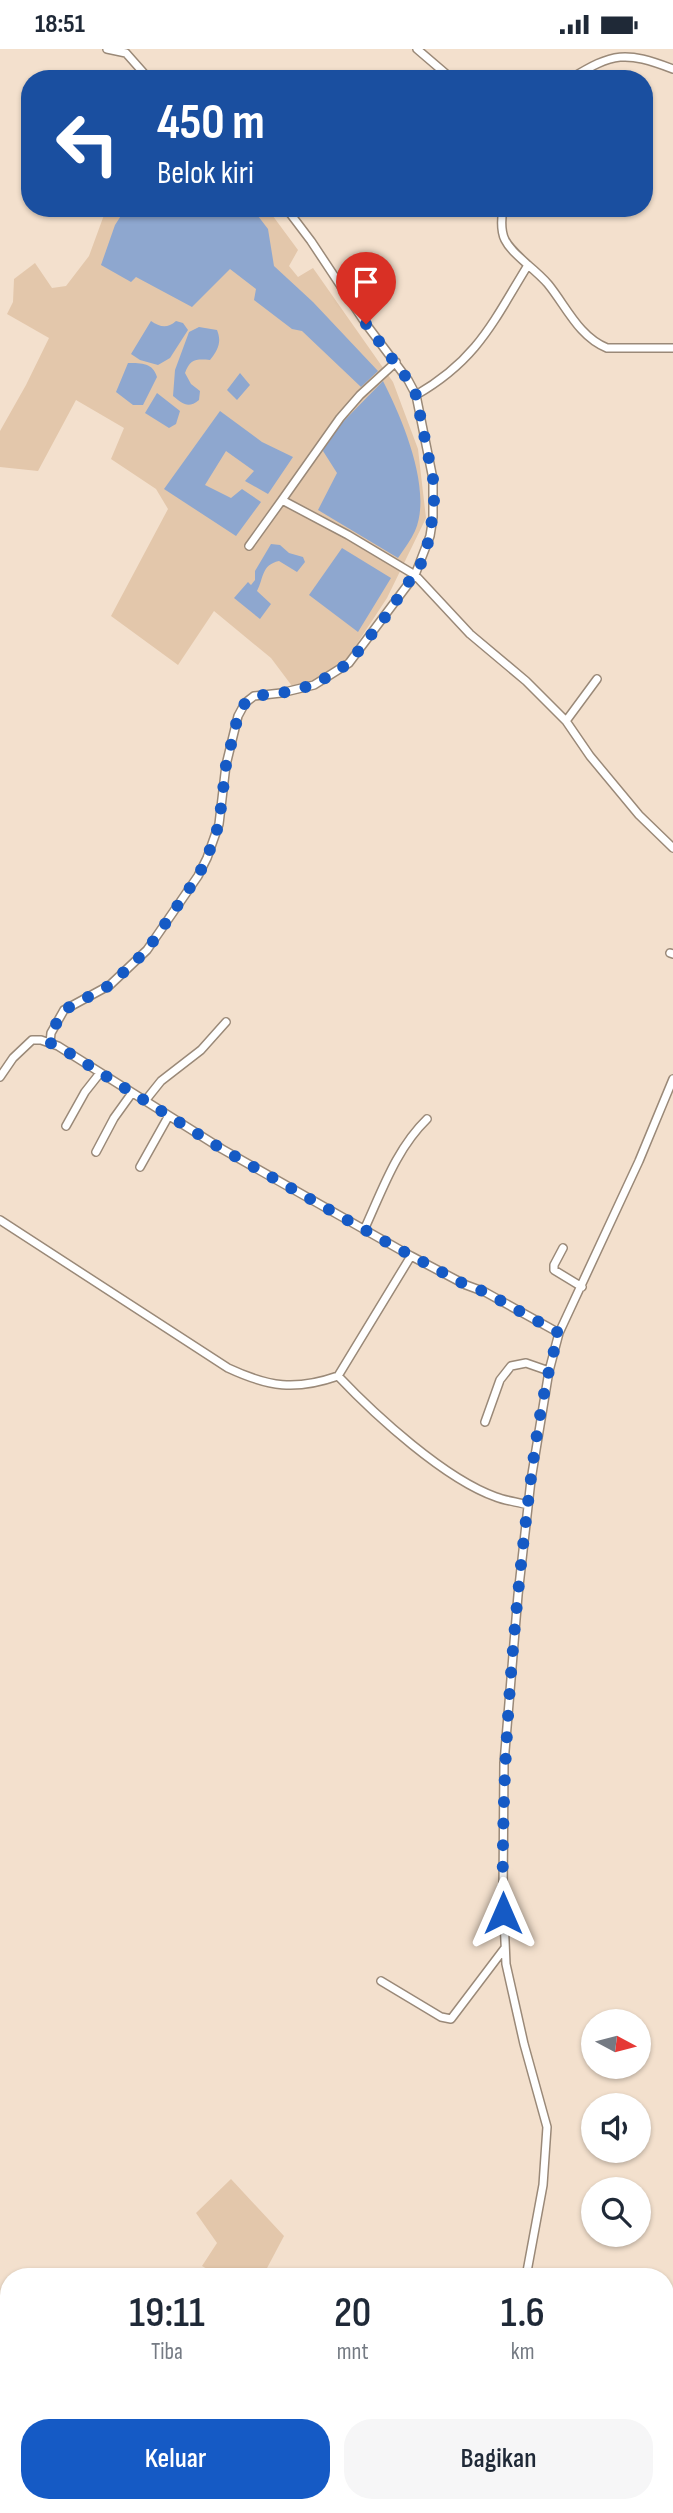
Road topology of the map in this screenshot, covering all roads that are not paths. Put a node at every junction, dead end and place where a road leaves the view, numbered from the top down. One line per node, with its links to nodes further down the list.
1 (107, 49): 3 (street)
2 (417, 49): 6 (street)
3 (128, 51): 5 (street)
4 (673, 69): 7 (street)
5 (142, 70)
6 (442, 70)
7 (585, 70)
8 (293, 217): 12 (street)
9 (502, 217): 10 (street)
10 (528, 265): 11 (street); 13 (street)
11 (673, 348)
12 (396, 362): 13 (street); 14 (street)
13 (416, 395): 16 (street)
14 (282, 499): 15 (street); 16 (street)
15 (250, 546)
16 (415, 575): 18 (street); 21 (street)
17 (597, 680): 18 (street)
18 (566, 721): 19 (street)
19 (673, 848)
20 (226, 1022): 26 (street)
21 (50, 1043): 22 (street); 23 (street)
22 (100, 1073): 25 (street); 29 (street)
23 (0, 1077)
24 (673, 1079): 36 (street)
25 (132, 1093): 26 (street); 30 (street)
26 (145, 1101): 27 (street)
27 (168, 1117): 31 (street); 33 (street)
28 (428, 1119): 33 (street)
29 (66, 1126)
30 (96, 1152)
31 (140, 1167)
32 (0, 1220): 39 (street)
33 (364, 1230): 35 (street)
34 (564, 1248): 36 (street)
35 (411, 1256): 37 (street); 39 (street)
36 (582, 1287): 37 (street)
37 (559, 1333): 38 (street)
38 (549, 1371): 40 (street); 41 (street)
39 (338, 1376): 41 (street)
40 (485, 1422)
41 (528, 1505): 42 (street)
42 (505, 1949): 43 (street); 44 (street)
43 (381, 1981)
44 (528, 2268)

